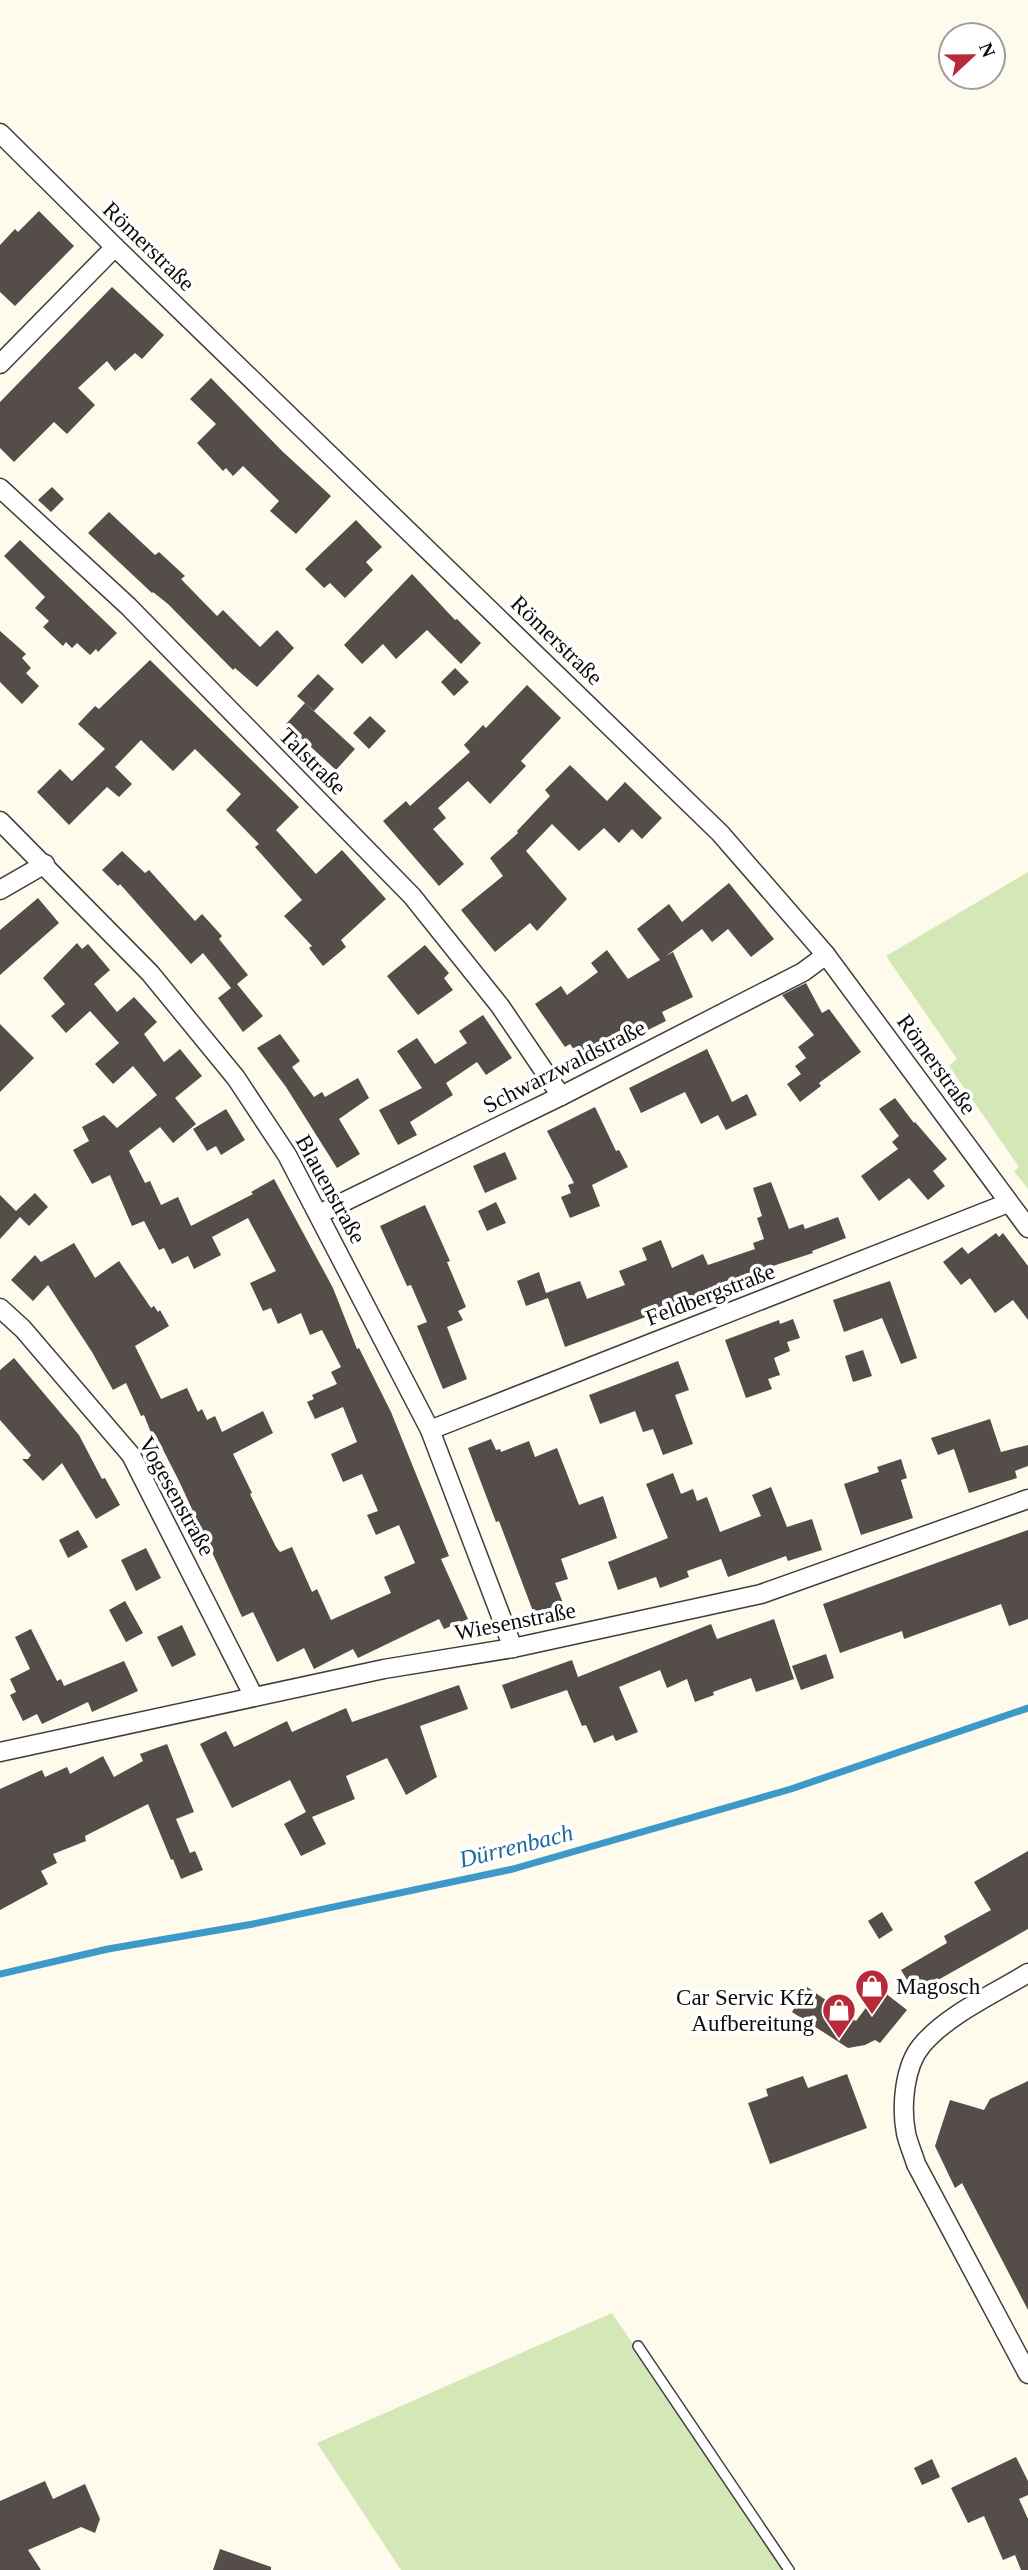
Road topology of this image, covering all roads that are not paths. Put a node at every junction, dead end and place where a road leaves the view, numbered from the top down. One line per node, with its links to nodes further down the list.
1 (0, 133): 2 (street, Römerstraße)
2 (115, 247): 3 (street); 8 (street, Römerstraße)
3 (0, 364)
4 (0, 488): 9 (street, Talstraße)
5 (0, 821): 6 (street, Blauenstraße)
6 (45, 864): 7 (street); 11 (street, Blauenstraße)
7 (0, 890)
8 (826, 955): 9 (street, Schwarzwaldstraße); 10 (street, Römerstraße)
9 (561, 1096): 11 (street, Schwarzwaldstraße)
10 (1008, 1203): 12 (street, Römerstraße); 14 (street, Feldbergstraße)
11 (319, 1214): 14 (street, Blauenstraße)
12 (1028, 1228)
13 (0, 1308): 17 (street, Vogesenstraße)
14 (430, 1430): 16 (street, Blauenstraße)
15 (1028, 1499): 16 (street, Wiesenstraße)
16 (513, 1648): 17 (street, Wiesenstraße)
17 (254, 1697): 18 (street, Wiesenstraße)
18 (0, 1752)
19 (1028, 1973): 21 (street)
20 (638, 2346): 22 (lane)
21 (1028, 2374)
22 (789, 2570)

